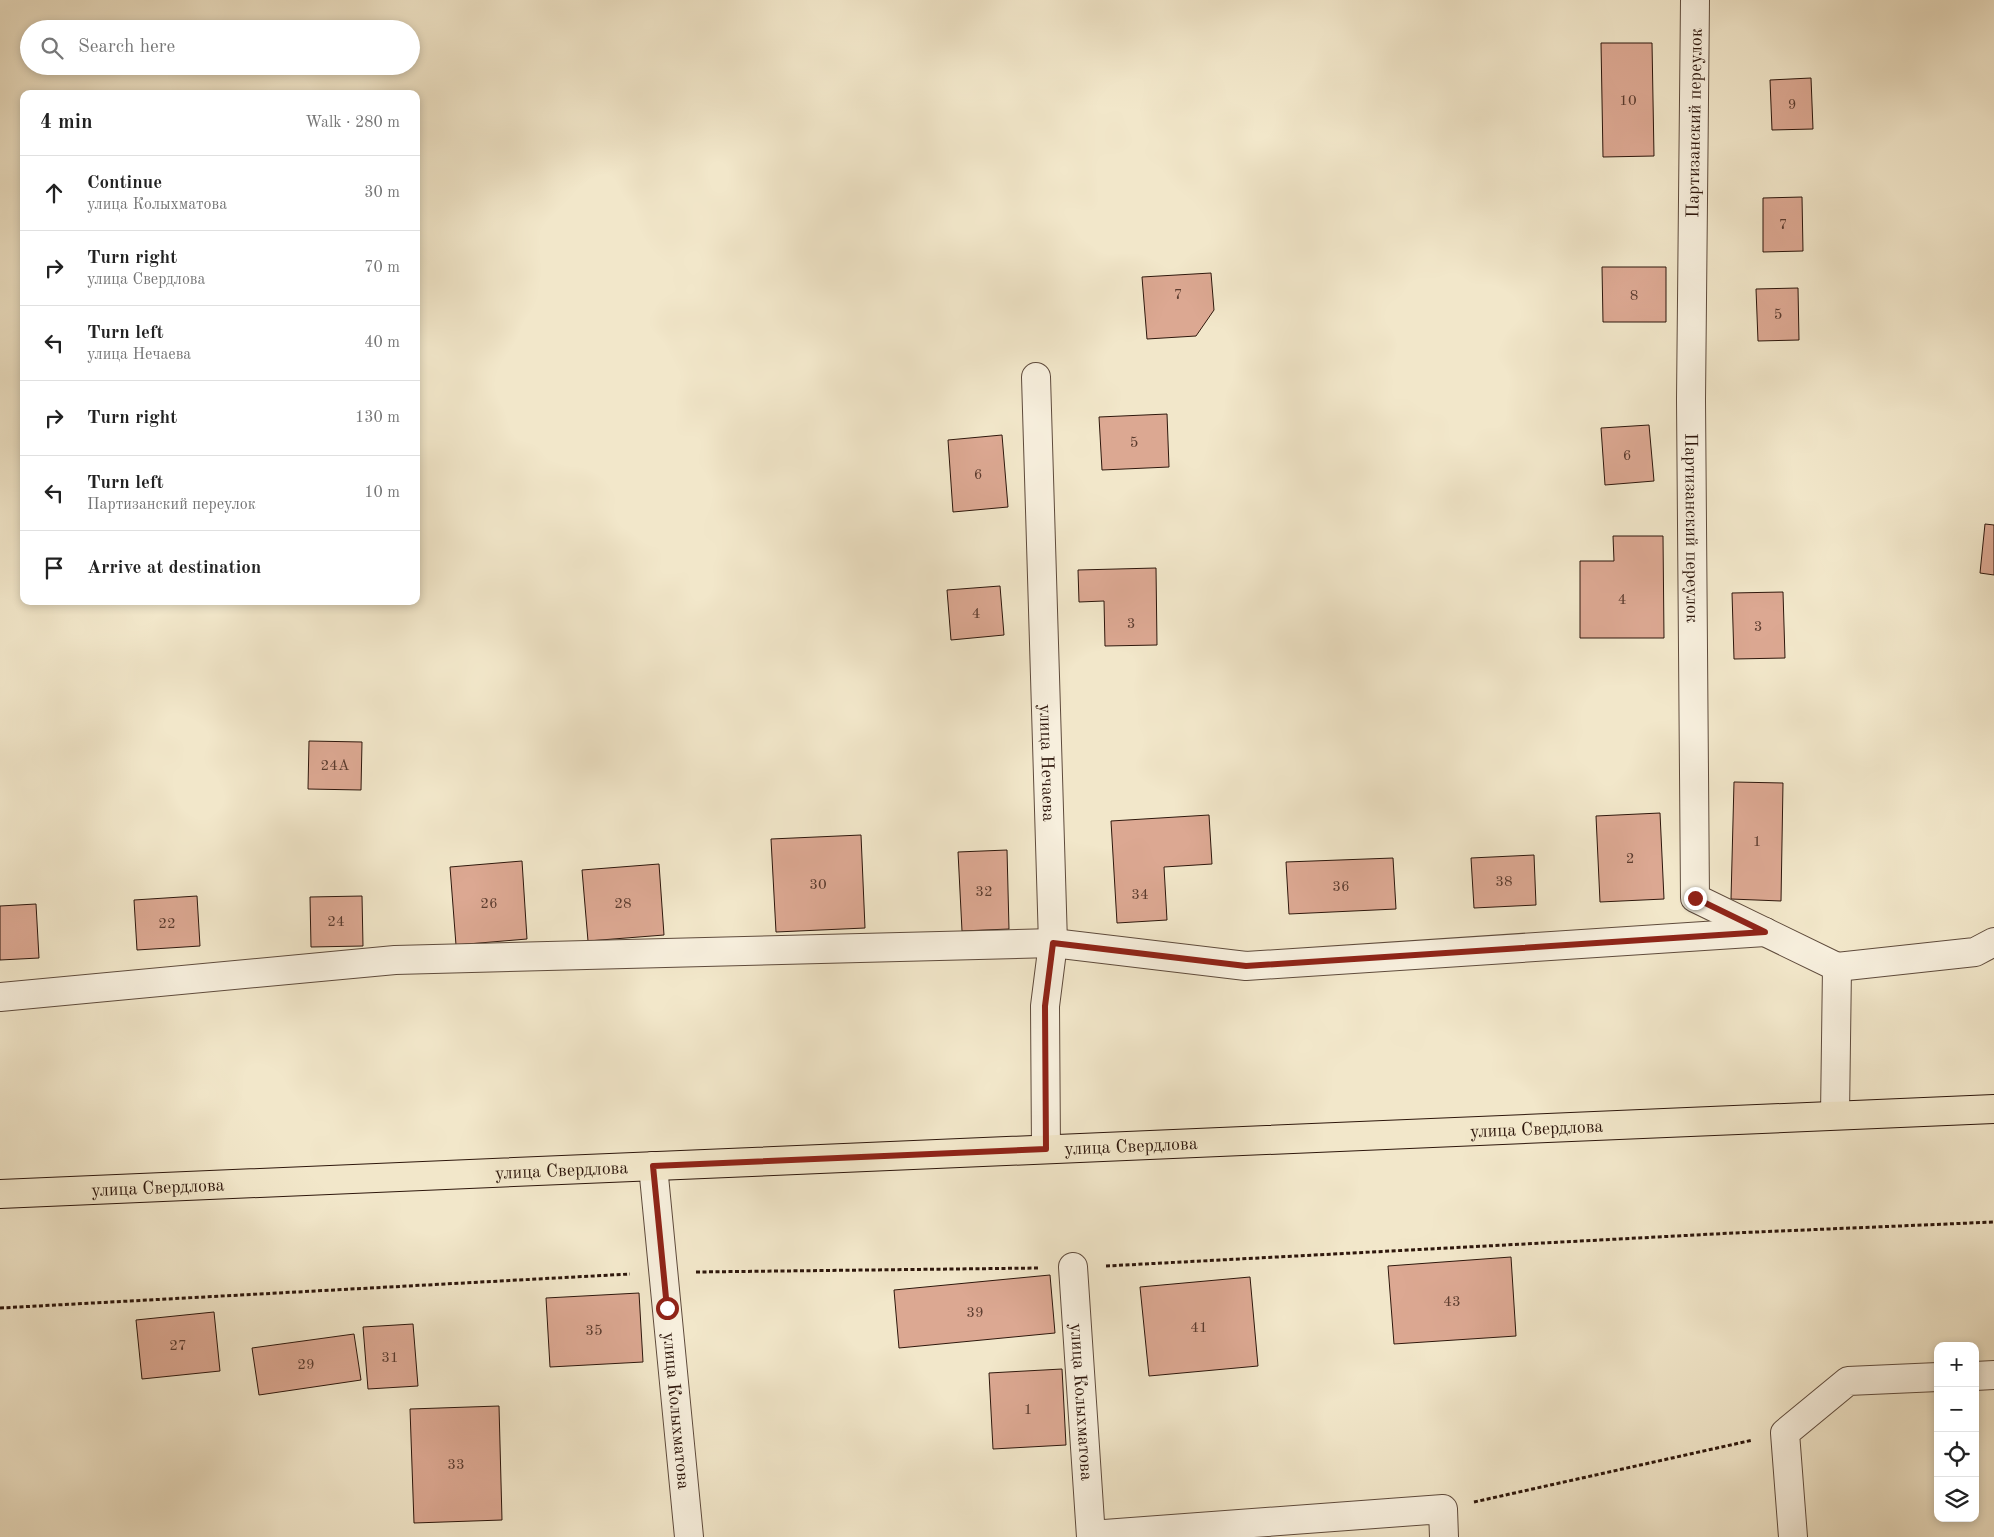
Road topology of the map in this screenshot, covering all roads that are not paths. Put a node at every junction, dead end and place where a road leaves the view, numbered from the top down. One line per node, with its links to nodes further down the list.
1 (1695, 0): 3 (street, Партизанский переулок)
2 (1036, 377): 5 (street, улица Нечаева)
3 (1765, 932): 5 (street); 6 (street, Партизанский переулок)
4 (1994, 942): 6 (street)
5 (1053, 943): 7 (street); 10 (street, улица Нечаева)
6 (1837, 967): 9 (street)
7 (0, 997)
8 (1994, 1109): 9 (main road, улица Свердлова)
9 (1834, 1115): 10 (main road, улица Свердлова)
10 (1046, 1149): 11 (main road, улица Свердлова)
11 (653, 1166): 12 (main road, улица Свердлова); 18 (street, улица Колыхматова)
12 (0, 1194)
13 (1073, 1267): 17 (street, улица Колыхматова)
14 (1994, 1375): 15 (street)
15 (1979, 1376)
16 (1934, 1378): 20 (street)
17 (1091, 1536): 19 (street)
18 (689, 1537)
19 (1444, 1537)
20 (1793, 1537)

